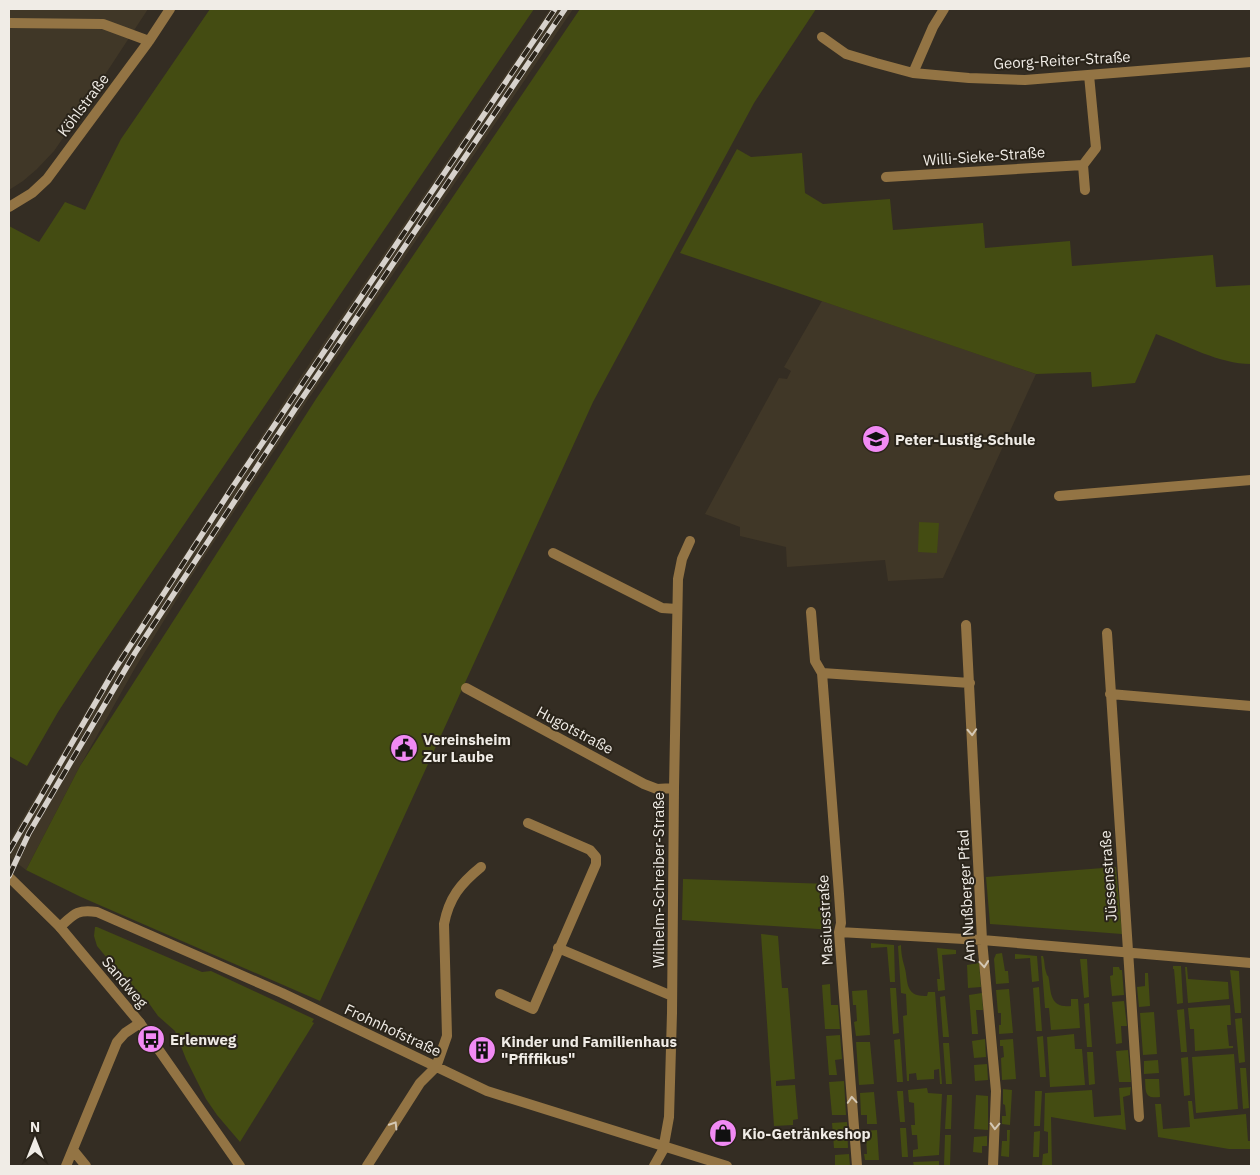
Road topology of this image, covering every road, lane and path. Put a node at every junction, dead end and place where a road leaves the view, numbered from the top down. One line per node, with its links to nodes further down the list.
1 (170, 9): 5 (street, Köhlstraße)
2 (944, 9): 7 (street)
3 (9, 23): 5 (street)
4 (822, 37): 7 (street, Georg-Reiter-Straße)
5 (149, 42): 12 (street, Köhlstraße)
6 (1251, 62): 8 (street, Georg-Reiter-Straße)
7 (913, 72): 8 (street, Georg-Reiter-Straße)
8 (1089, 75): 9 (street)
9 (1083, 165): 10 (street, Willi-Sieke-Straße); 11 (street)
10 (886, 177)
11 (1085, 190)
12 (9, 207)
13 (1251, 480): 14 (street)
14 (1060, 496)
15 (690, 541): 17 (street, Wilhelm-Schreiber-Straße)
16 (553, 553): 17 (street)
17 (677, 609): 26 (street, Wilhelm-Schreiber-Straße)
18 (811, 612): 21 (street, Masiusstraße)
19 (966, 625): 22 (street, Am Nußberger Pfad)
20 (1107, 633): 24 (street, Jüssenstraße)
21 (822, 672): 22 (street); 31 (street, Masiusstraße)
22 (970, 683): 32 (street, Am Nußberger Pfad, one-way to 32)
23 (466, 688): 26 (street, Hugotstraße)
24 (1110, 694): 25 (street); 34 (street, Jüssenstraße)
25 (1251, 706)
26 (674, 788): 37 (street, Wilhelm-Schreiber-Straße)
27 (528, 823): 33 (street)
28 (481, 867): 39 (street)
29 (9, 877): 30 (street, Sandweg)
30 (60, 927): 38 (street, Sandweg); 39 (street, Frohnhofstraße)
31 (839, 932): 32 (street); 49 (street, Masiusstraße, one-way to 31)
32 (982, 940): 34 (street); 50 (street, Am Nußberger Pfad, one-way to 50)
33 (558, 948): 36 (street); 37 (street)
34 (1129, 954): 35 (street); 40 (street, Jüssenstraße)
35 (1251, 963)
36 (500, 994)
37 (672, 996): 41 (street, Wilhelm-Schreiber-Straße)
38 (140, 1023): 42 (street); 45 (street, Sandweg)
39 (436, 1067): 41 (street, Frohnhofstraße); 46 (street, one-way to 39)
40 (1139, 1118)
41 (663, 1148): 47 (street, Wilhelm-Schreiber-Straße); 48 (street, Frohnhofstraße)
42 (73, 1150): 43 (street); 44 (street)
43 (66, 1166)
44 (86, 1166)
45 (240, 1166)
46 (368, 1166)
47 (654, 1166)
48 (727, 1166)
49 (857, 1166)
50 (993, 1166)

